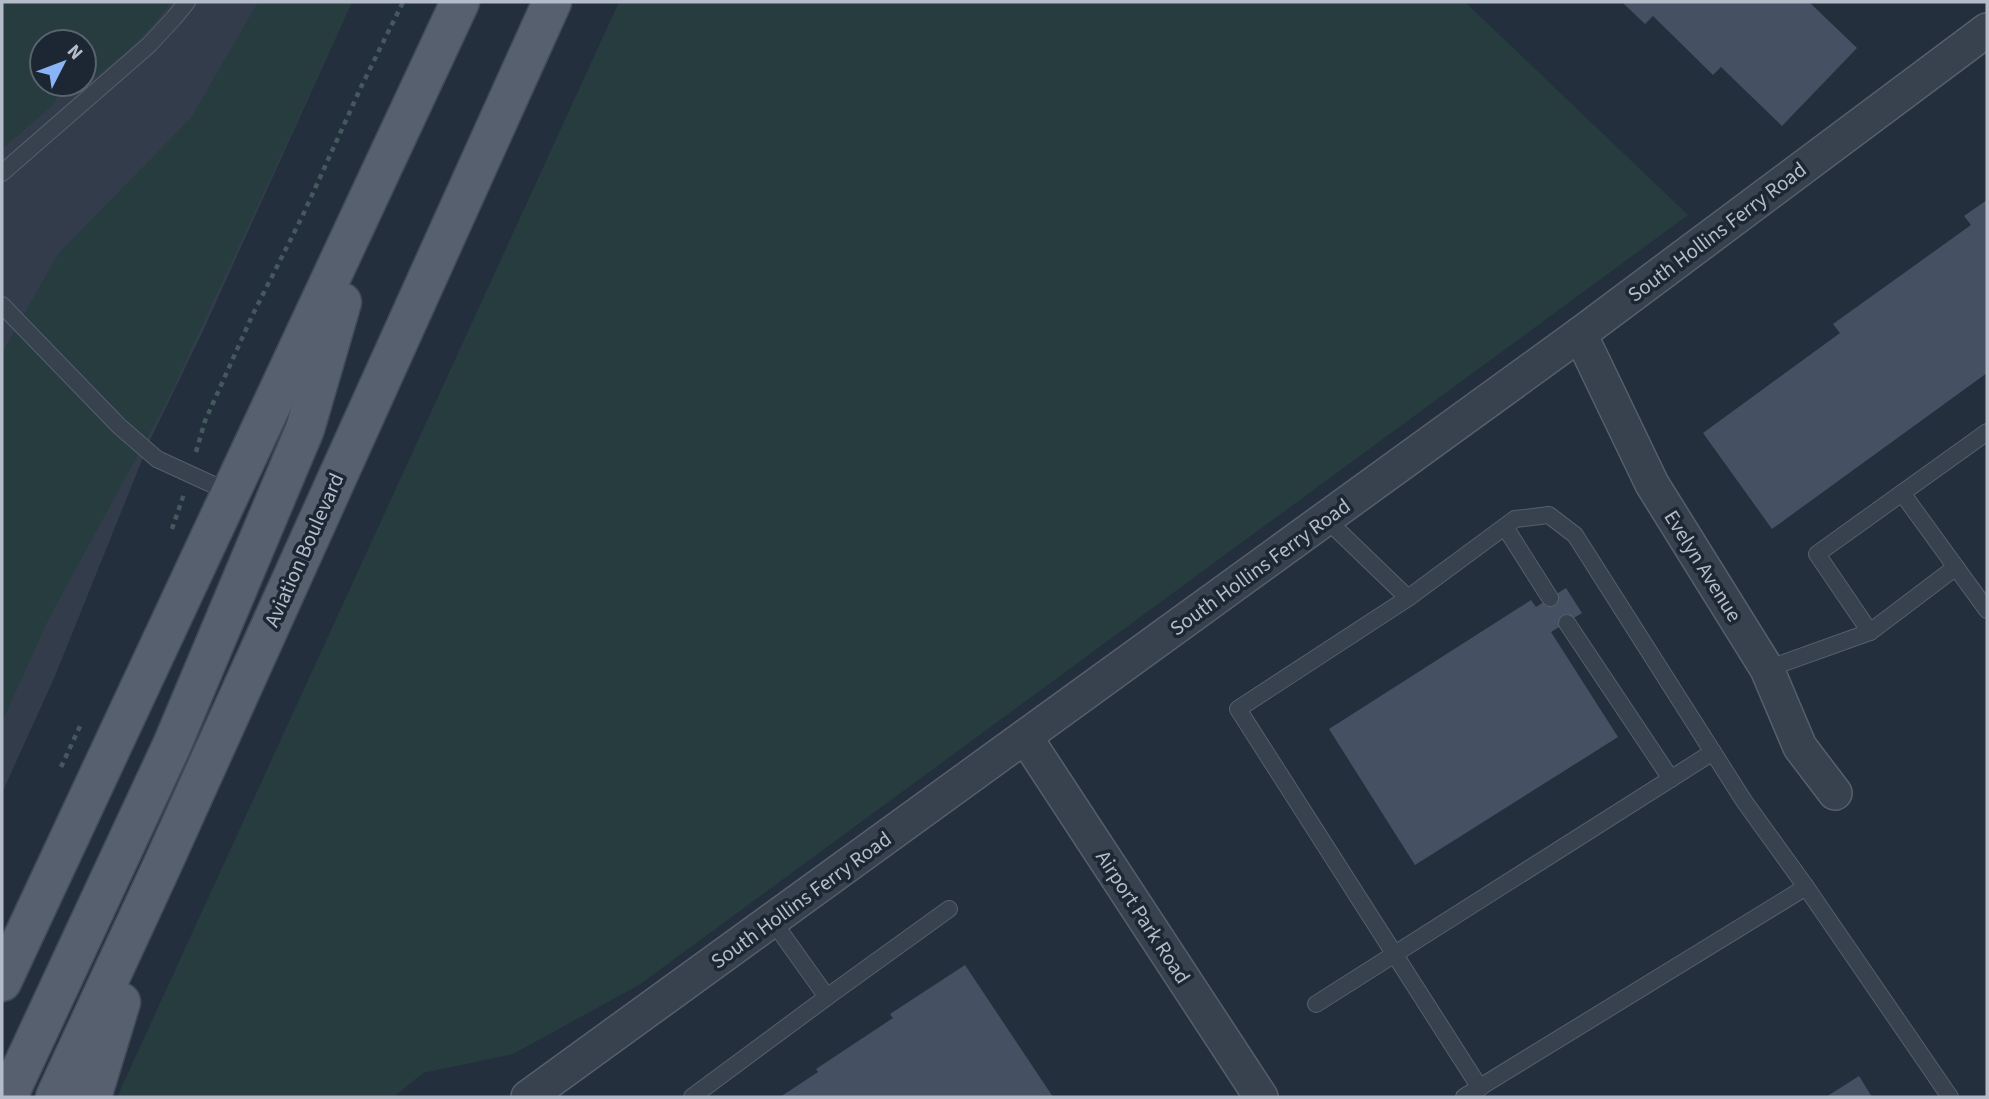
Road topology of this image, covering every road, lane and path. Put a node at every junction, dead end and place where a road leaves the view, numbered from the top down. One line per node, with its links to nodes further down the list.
1 (187, 2): 5 (lane)
2 (460, 2): 6 (main road)
3 (552, 2): 25 (main road, Aviation Boulevard)
4 (1987, 30): 8 (street, South Hollins Ferry Road)
5 (2, 173)
6 (378, 179): 11 (main road); 34 (main road)
7 (2, 305): 11 (lane)
8 (1580, 334): 12 (street, South Hollins Ferry Road); 20 (street, Evelyn Avenue)
9 (1987, 432): 10 (lane)
10 (1902, 493): 14 (lane); 19 (lane)
11 (232, 494): 30 (main road)
12 (1326, 519): 15 (lane); 21 (street, South Hollins Ferry Road)
13 (1505, 527): 15 (lane); 16 (lane); 22 (lane)
14 (1956, 567): 17 (lane); 19 (lane)
15 (1408, 598): 29 (lane)
16 (1550, 598)
17 (1987, 610)
18 (1567, 623): 23 (lane)
19 (1870, 632): 20 (lane)
20 (1767, 669): 24 (street, Evelyn Avenue)
21 (1026, 738): 28 (street, South Hollins Ferry Road); 39 (street, Airport Park Road)
22 (1713, 752): 23 (lane); 26 (lane)
23 (1671, 779): 29 (lane)
24 (1835, 793)
25 (161, 868): 35 (main road, Aviation Boulevard); 36 (main road)
26 (1806, 887): 33 (lane); 41 (lane)
27 (949, 909): 31 (lane)
28 (772, 920): 31 (lane); 37 (street, South Hollins Ferry Road)
29 (1394, 954): 32 (lane); 33 (lane)
30 (2, 982)
31 (827, 997): 38 (lane)
32 (1317, 1004)
33 (1479, 1088): 40 (lane)
34 (8, 1097)
35 (55, 1097)
36 (92, 1097)
37 (528, 1097)
38 (692, 1097)
39 (1261, 1097)
40 (1464, 1097)
41 (1950, 1097)

